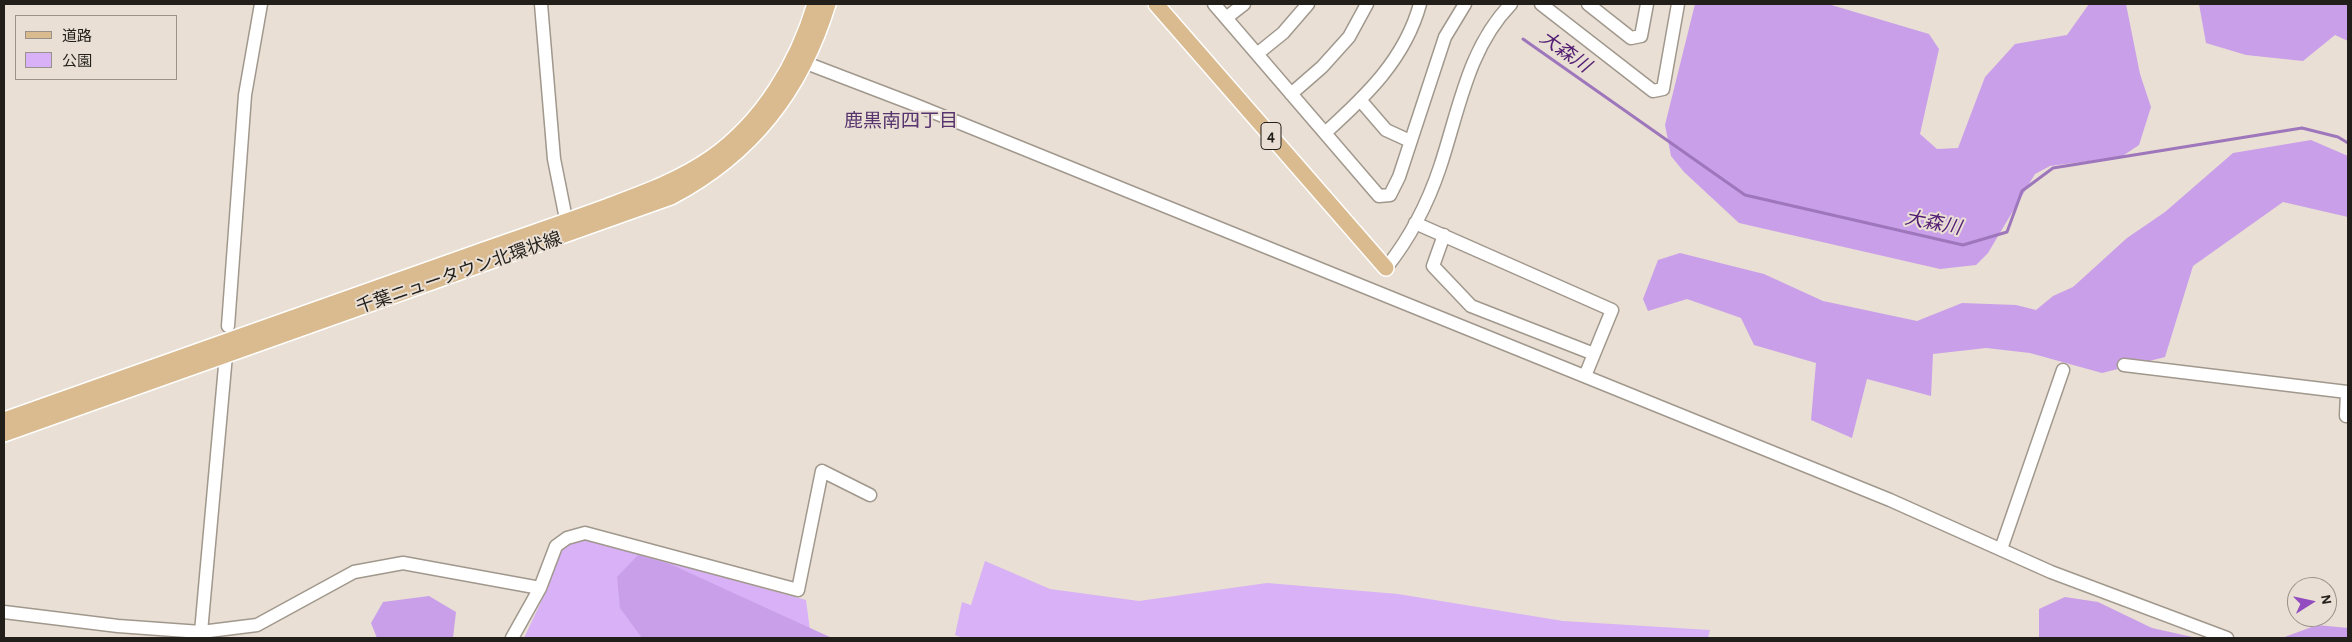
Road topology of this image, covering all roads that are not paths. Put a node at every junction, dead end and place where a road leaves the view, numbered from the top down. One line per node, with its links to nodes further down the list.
1 (261, 4): 29 (street)
2 (540, 4): 26 (street)
3 (815, 4): 26 (main road, 千葉ニュータウン北環状線)
4 (828, 4): 20 (main road, 千葉ニュータウン北環状線)
5 (1156, 4): 28 (main road, 4)
6 (1214, 4): 18 (street)
7 (1244, 4): 18 (street)
8 (1308, 4): 19 (street)
9 (1367, 4): 21 (street)
10 (1420, 4): 22 (street)
11 (1465, 4): 24 (street)
12 (1512, 4): 25 (street)
13 (1541, 4): 17 (street)
14 (1588, 4): 15 (street)
15 (1647, 4)
16 (1678, 4): 17 (street)
17 (1557, 8)
18 (1226, 18): 19 (street)
19 (1257, 54): 21 (street)
20 (806, 63): 26 (main road, 千葉ニュータウン北環状線); 34 (street)
21 (1291, 94): 23 (street)
22 (1361, 101): 23 (street); 24 (street)
23 (1325, 133): 24 (street)
24 (1410, 141)
25 (1415, 223): 27 (street); 28 (street)
26 (567, 228): 31 (main road, 千葉ニュータウン北環状線); 36 (main road, 千葉ニュータウン北環状線)
27 (1444, 235): 30 (street); 30 (street)
28 (1386, 268)
29 (228, 326)
30 (1594, 354): 34 (street)
31 (226, 355): 37 (main road, 千葉ニュータウン北環状線); 42 (street)
32 (2124, 365): 35 (street)
33 (2063, 370): 39 (street)
34 (1585, 376): 39 (street)
35 (2348, 416)
36 (4, 420)
37 (4, 434)
38 (870, 495): 40 (street)
39 (2000, 549): 44 (street)
40 (540, 588): 42 (street); 43 (street)
41 (4, 612): 42 (street)
42 (201, 632)
43 (512, 638)
44 (2227, 638)

